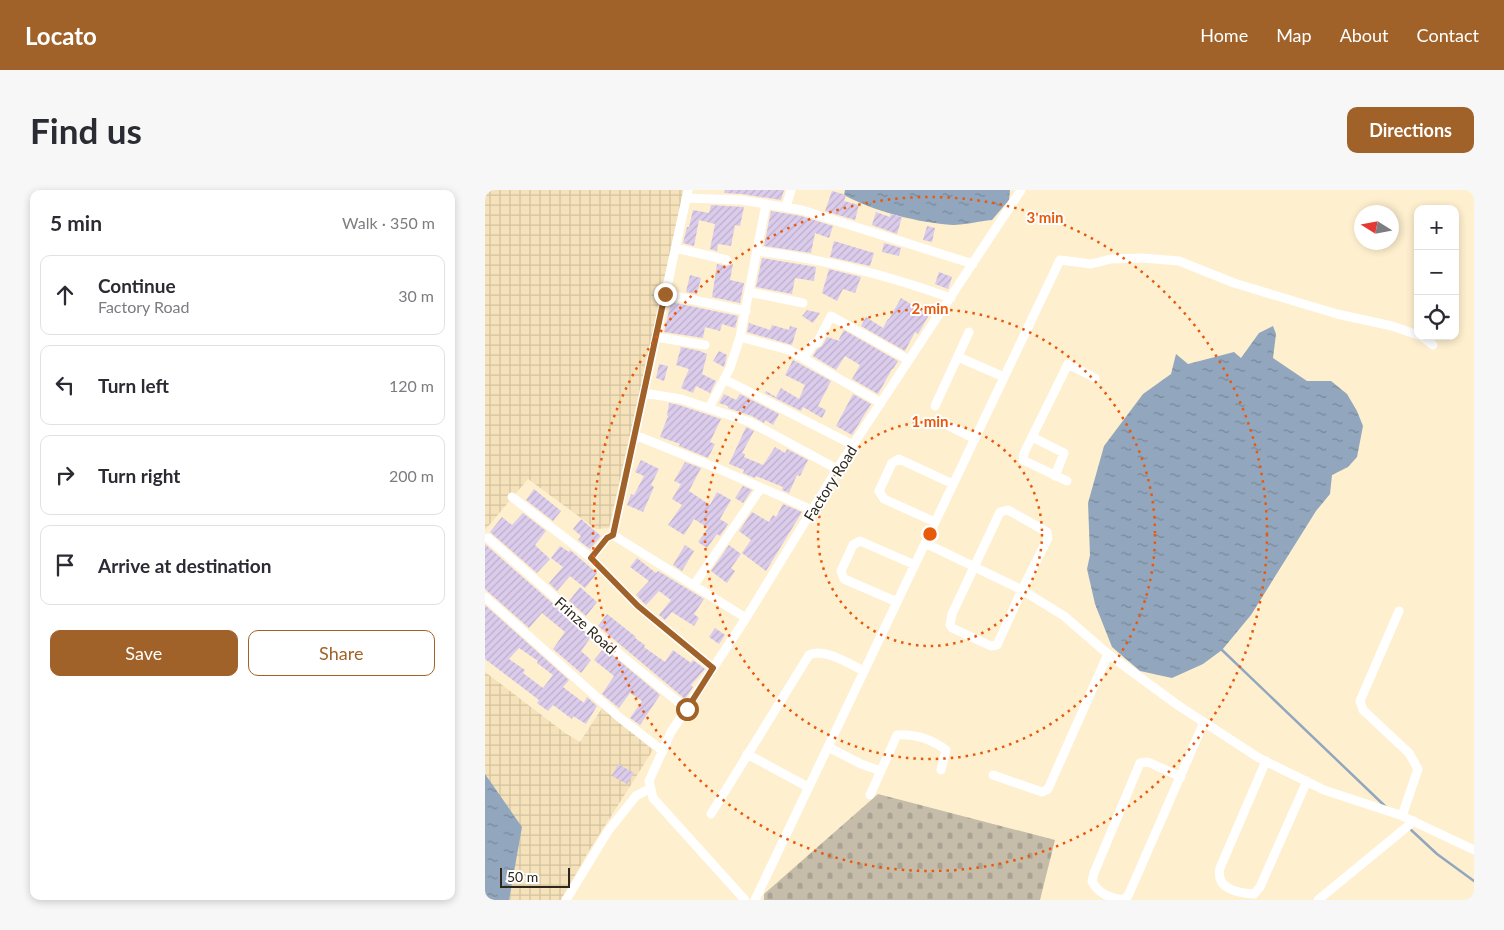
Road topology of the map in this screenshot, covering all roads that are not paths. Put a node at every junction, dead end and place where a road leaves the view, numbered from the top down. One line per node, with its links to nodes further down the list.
1 (746, 190): 5 (street)
2 (791, 190): 7 (street)
3 (1021, 190): 11 (street, Factory Road)
4 (687, 194): 5 (street); 8 (street)
5 (743, 201): 6 (street)
6 (766, 204): 7 (street); 9 (street)
7 (786, 207): 11 (street)
8 (675, 248): 10 (street); 13 (street)
9 (757, 251): 12 (street); 14 (street)
10 (727, 260)
11 (973, 264): 14 (street, Factory Road)
12 (749, 292): 15 (street); 16 (street)
13 (665, 294): 16 (street); 19 (street)
14 (951, 298): 26 (street, Factory Road)
15 (803, 303)
16 (745, 310): 20 (street)
17 (969, 332): 25 (street)
18 (1414, 334): 27 (street)
19 (656, 337): 22 (street); 30 (street)
20 (740, 337): 24 (street); 29 (street)
21 (1426, 340): 23 (street)
22 (705, 345)
23 (1433, 345)
24 (804, 358): 26 (street); 31 (street)
25 (958, 358): 27 (street); 32 (street)
26 (909, 360): 31 (street, Factory Road)
27 (1004, 377): 37 (street)
28 (1095, 378): 36 (street)
29 (724, 379): 33 (street); 38 (street)
30 (644, 393): 33 (street); 35 (street)
31 (881, 403): 38 (street, Factory Road)
32 (935, 406)
33 (709, 408): 39 (street)
34 (947, 425): 37 (street)
35 (635, 435): 43 (street); 47 (street)
36 (1032, 437): 40 (street); 40 (street)
37 (975, 439): 42 (street)
38 (853, 445): 39 (street, Factory Road)
39 (837, 469): 45 (street, Factory Road)
40 (1055, 476): 41 (street)
41 (1067, 481)
42 (953, 484): 46 (street); 46 (street)
43 (761, 488): 45 (street); 53 (street)
44 (512, 497): 50 (street)
45 (812, 510): 58 (street, Factory Road)
46 (935, 522): 49 (street)
47 (613, 535): 50 (street); 53 (street)
48 (488, 538): 62 (street, Frinze Road)
49 (925, 544): 51 (street); 52 (street)
50 (591, 558): 60 (street)
51 (915, 565): 56 (street); 56 (street)
52 (974, 567): 54 (street); 54 (street); 54 (street)
53 (694, 585): 58 (street)
54 (1022, 590): 59 (street)
55 (485, 597): 65 (street)
56 (897, 602): 61 (street)
57 (1399, 611): 77 (street)
58 (746, 618): 60 (street, Factory Road)
59 (1108, 654): 63 (street); 70 (street)
60 (713, 668): 62 (street, Factory Road)
61 (864, 671): 64 (street); 66 (street)
62 (687, 709): 65 (street, Factory Road)
63 (1205, 722): 67 (street); 71 (street)
64 (828, 747): 69 (street); 74 (street)
65 (663, 752): 73 (street, Factory Road)
66 (747, 754): 74 (street); 76 (street)
67 (1266, 761): 72 (street); 72 (street)
68 (941, 770): 69 (street)
69 (881, 771): 75 (street)
70 (993, 775)
71 (1181, 777): 71 (street)
72 (1307, 781): 77 (street)
73 (650, 785): 80 (street); 81 (street)
74 (809, 787): 82 (street)
75 (870, 795)
76 (711, 814)
77 (1400, 815): 78 (street)
78 (1409, 824): 79 (street); 83 (street)
79 (1474, 850)
80 (566, 900)
81 (745, 900)
82 (755, 900)
83 (1318, 900)

